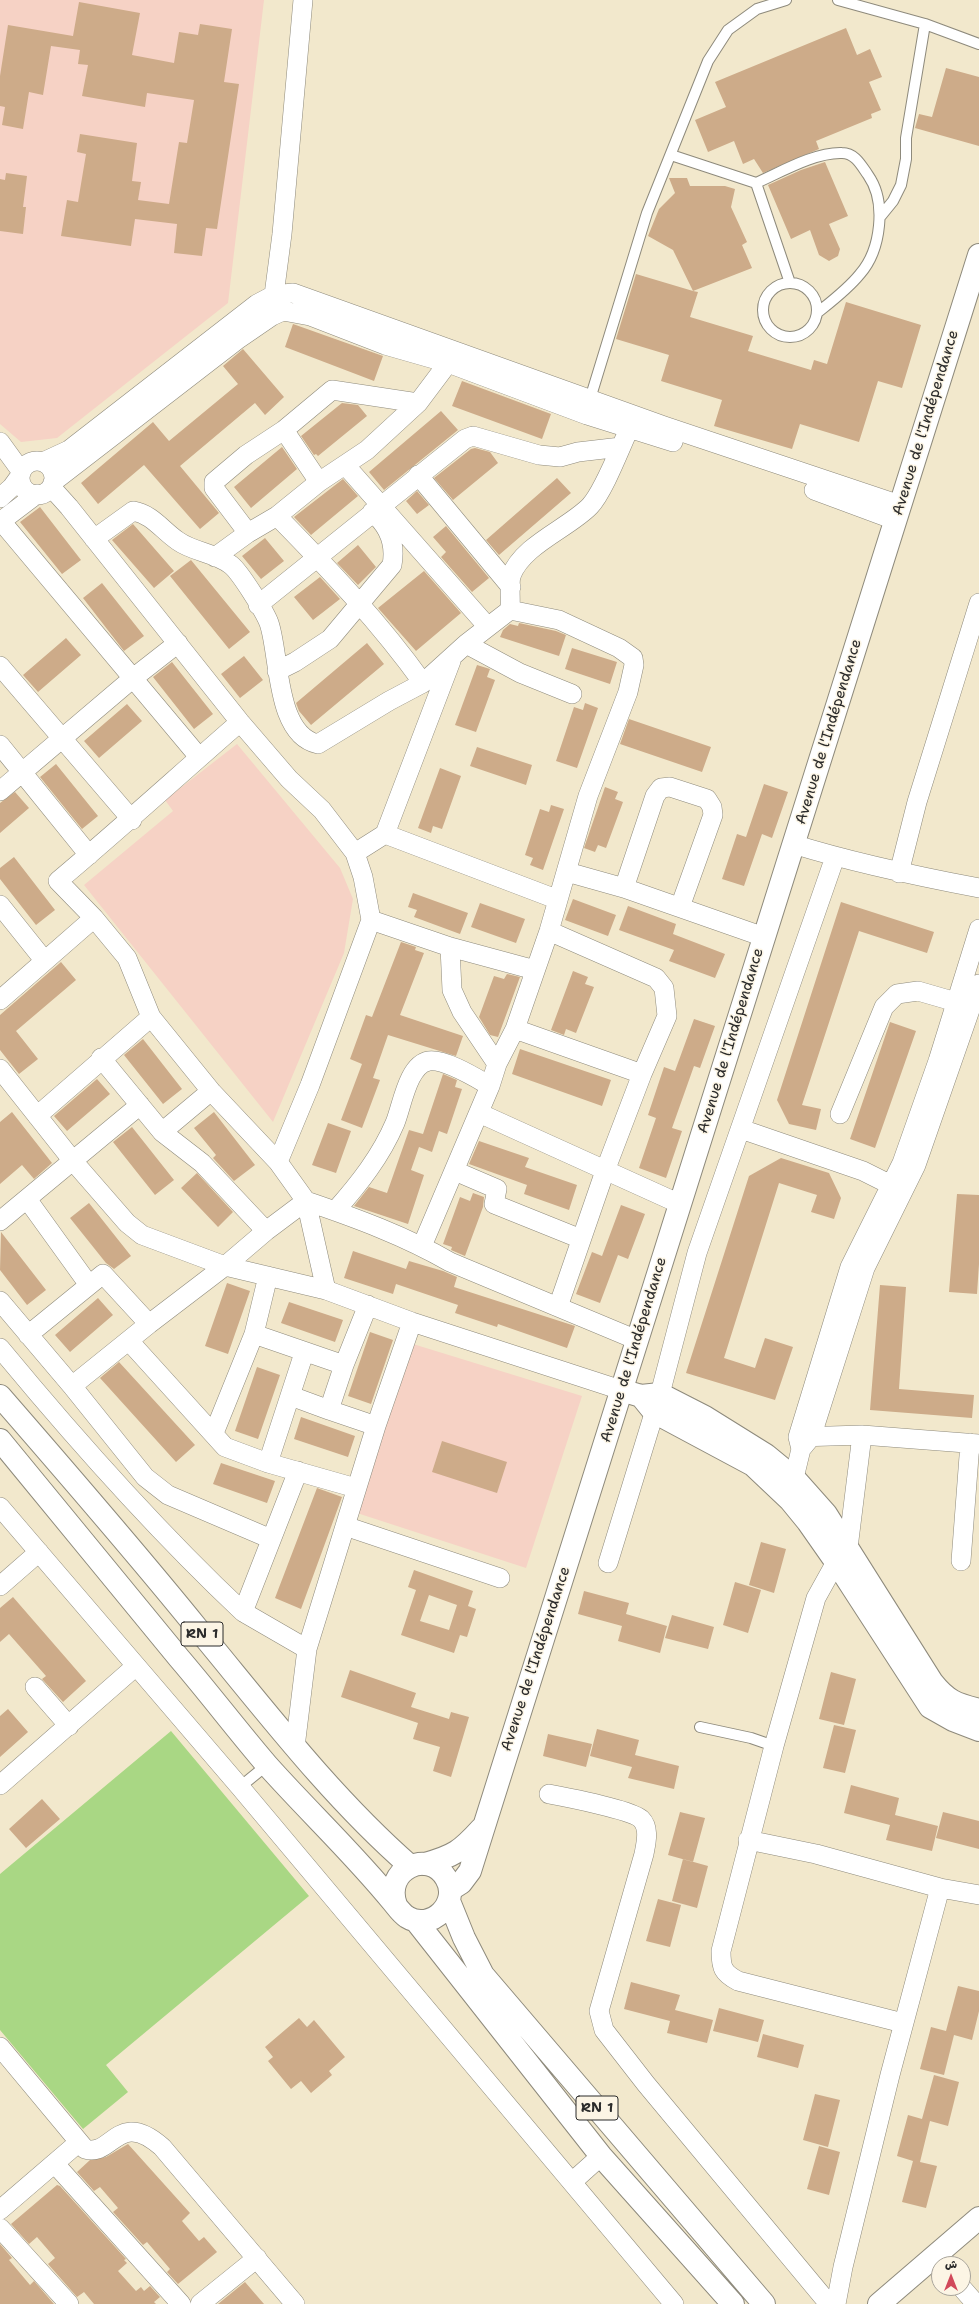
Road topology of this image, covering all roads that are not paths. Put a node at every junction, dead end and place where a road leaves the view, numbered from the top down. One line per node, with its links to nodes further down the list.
1 (303, 0): 11 (street)
2 (786, 0): 6 (lane)
3 (838, 0): 4 (lane)
4 (925, 24): 5 (lane); 8 (lane)
5 (979, 44)
6 (671, 155): 7 (lane); 15 (lane)
7 (756, 182): 8 (lane); 10 (lane)
8 (880, 217): 12 (lane)
9 (979, 255): 29 (main road, Avenue de l'Indépendance)
10 (790, 283): 12 (lane); 12 (lane)
11 (274, 295): 13 (street); 15 (street); 21 (street)
12 (817, 313)
13 (263, 322): 14 (street); 26 (street)
14 (448, 363): 16 (street); 17 (street)
15 (590, 399): 29 (street)
16 (418, 403): 18 (street); 22 (street)
17 (629, 429): 20 (street); 29 (street)
18 (284, 430): 25 (street); 32 (street)
19 (0, 442): 23 (street)
20 (621, 447): 24 (street); 36 (street)
21 (42, 462): 23 (street); 26 (street)
22 (346, 466): 25 (street); 28 (street)
23 (21, 473): 26 (street); 27 (street)
24 (418, 475): 28 (street); 36 (street)
25 (319, 482): 30 (street)
26 (47, 488): 31 (street); 33 (street)
27 (0, 498)
28 (376, 509): 35 (street); 38 (street); 41 (street)
29 (898, 513): 58 (main road, Avenue de l'Indépendance)
30 (277, 516): 32 (street); 35 (street)
31 (0, 522): 47 (street)
32 (248, 533): 34 (street)
33 (94, 539): 34 (street); 42 (street)
34 (214, 558): 39 (street)
35 (318, 558): 38 (street); 39 (street)
36 (511, 587): 40 (street)
37 (979, 603): 63 (street)
38 (358, 604): 46 (street); 48 (street)
39 (258, 605): 46 (street)
40 (510, 610): 41 (street); 62 (street)
41 (488, 627): 43 (street)
42 (178, 643): 47 (street); 50 (street)
43 (466, 644): 44 (street); 49 (street)
44 (452, 657): 48 (street); 57 (street)
45 (0, 666): 51 (street)
46 (277, 671): 48 (street)
47 (132, 679): 51 (street); 53 (street)
48 (423, 683)
49 (572, 694)
50 (240, 722): 53 (street); 59 (street)
51 (62, 739): 54 (street); 56 (street)
52 (0, 745): 54 (street)
53 (199, 758): 56 (street)
54 (23, 772): 55 (street); 60 (street)
55 (0, 791)
56 (132, 820): 60 (street)
57 (385, 834): 59 (street); 66 (street)
58 (793, 844): 61 (street); 73 (main road, Avenue de l'Indépendance)
59 (355, 853): 70 (street)
60 (89, 855): 69 (street)
61 (835, 857): 63 (street); 92 (street)
62 (567, 872): 64 (street); 66 (street)
63 (899, 872): 65 (street)
64 (624, 888): 68 (street); 68 (street)
65 (979, 888)
66 (556, 899): 72 (street)
67 (0, 905): 75 (street)
68 (680, 907): 73 (street)
69 (94, 918): 75 (street); 80 (street)
70 (371, 920): 74 (street); 95 (street)
71 (979, 929): 79 (street)
72 (549, 931): 76 (street); 85 (street)
73 (764, 937): 101 (main road, Avenue de l'Indépendance)
74 (450, 947): 76 (street); 83 (street)
75 (44, 960): 78 (street)
76 (535, 970): 81 (street)
77 (979, 984): 132 (street)
78 (0, 1000)
79 (956, 1002): 90 (street); 98 (street)
80 (151, 1017): 82 (street); 87 (street)
81 (515, 1029): 83 (street); 85 (street)
82 (101, 1058): 88 (street); 91 (street)
83 (497, 1064): 86 (street)
84 (0, 1069): 91 (street)
85 (642, 1074): 97 (street)
86 (490, 1086): 89 (street); 102 (street)
87 (211, 1091): 93 (street); 95 (street)
88 (140, 1106): 93 (street); 94 (street)
89 (479, 1113): 96 (street); 97 (street)
90 (840, 1114)
91 (36, 1116): 94 (street)
92 (741, 1129): 98 (street); 126 (street)
93 (162, 1132): 104 (street)
94 (73, 1161): 99 (street); 107 (street)
95 (278, 1162): 100 (street)
96 (455, 1171): 105 (street); 106 (street)
97 (604, 1171): 101 (street); 105 (street)
98 (891, 1185): 132 (street)
99 (27, 1199): 103 (street); 109 (street)
100 (306, 1201): 102 (street); 104 (street); 110 (street)
101 (680, 1204): 118 (main road, Avenue de l'Indépendance)
102 (335, 1210): 106 (street)
103 (0, 1221)
104 (266, 1231): 107 (street)
105 (581, 1239): 113 (street)
106 (422, 1246): 113 (street)
107 (225, 1266): 108 (street); 115 (street)
108 (268, 1276): 110 (street); 116 (street)
109 (90, 1285): 115 (street); 117 (street)
110 (326, 1290): 112 (street)
111 (0, 1301): 117 (street)
112 (368, 1305): 114 (street); 122 (street)
113 (558, 1307): 118 (street)
114 (412, 1322): 126 (street); 128 (street)
115 (149, 1324): 119 (street)
116 (254, 1334): 121 (street); 129 (street)
117 (28, 1335): 123 (street)
118 (637, 1340): 126 (main road, Avenue de l'Indépendance)
119 (129, 1341): 123 (street); 129 (street)
120 (0, 1348): 148 (street)
121 (304, 1353): 122 (street); 125 (street)
122 (344, 1365): 127 (street)
123 (72, 1386): 141 (street)
124 (0, 1396): 157 (main road, RN 1)
125 (291, 1396): 127 (street); 135 (street)
126 (644, 1398): 134 (main road); 145 (street); 162 (main road, Avenue de l'Indépendance)
127 (329, 1410): 128 (street)
128 (376, 1426): 138 (street)
129 (214, 1433): 135 (street)
130 (862, 1435): 132 (street); 133 (street); 143 (street)
131 (0, 1440): 158 (main road, RN 1)
132 (803, 1441): 137 (street)
133 (974, 1444): 144 (street)
134 (758, 1459): 137 (main road); 143 (main road)
135 (268, 1463): 136 (street)
136 (298, 1471): 138 (street); 141 (street)
137 (794, 1478): 143 (main road)
138 (356, 1488): 140 (street)
139 (0, 1507): 142 (street)
140 (345, 1526): 146 (street); 149 (street)
141 (271, 1539): 148 (street)
142 (39, 1552): 147 (street); 150 (street)
143 (842, 1555): 152 (main road); 155 (main road); 156 (street)
144 (960, 1561)
145 (608, 1563)
146 (500, 1578)
147 (0, 1586)
148 (243, 1612): 149 (street)
149 (307, 1650): 157 (street)
150 (136, 1666): 153 (street); 160 (street)
151 (35, 1687): 153 (street)
152 (979, 1710)
153 (69, 1726): 159 (street)
154 (700, 1727): 156 (lane)
155 (979, 1730)
156 (774, 1746): 163 (street)
157 (295, 1747): 164 (main road, RN 1)
158 (267, 1764): 160 (lane); 168 (main road, RN 1)
159 (0, 1785)
160 (240, 1787): 175 (street)
161 (549, 1794): 190 (street)
162 (483, 1827): 164 (main road); 167 (main road, Avenue de l'Indépendance)
163 (748, 1840): 165 (street); 170 (street)
164 (418, 1865): 167 (main road); 168 (main road)
165 (940, 1888): 166 (street); 170 (street)
166 (979, 1895)
167 (449, 1896): 169 (main road); 189 (main road, RN 1)
168 (396, 1905): 169 (main road)
169 (416, 1921): 173 (main road, RN 1)
170 (904, 2023): 191 (street)
171 (0, 2047): 172 (street)
172 (78, 2143): 174 (street); 180 (street)
173 (601, 2156): 175 (street); 188 (main road, RN 1)
174 (55, 2164): 176 (street); 184 (street)
175 (572, 2182): 187 (street)
176 (0, 2210)
177 (979, 2218): 179 (main road)
178 (0, 2228): 183 (street)
179 (941, 2256)
180 (257, 2258): 185 (street); 186 (street)
181 (931, 2265): 192 (main road)
182 (969, 2296): 193 (street)
183 (69, 2304)
184 (181, 2304)
185 (200, 2304)
186 (295, 2304)
187 (674, 2304)
188 (733, 2304)
189 (764, 2304)
190 (829, 2304)
191 (836, 2304)
192 (879, 2304)
193 (976, 2304)

